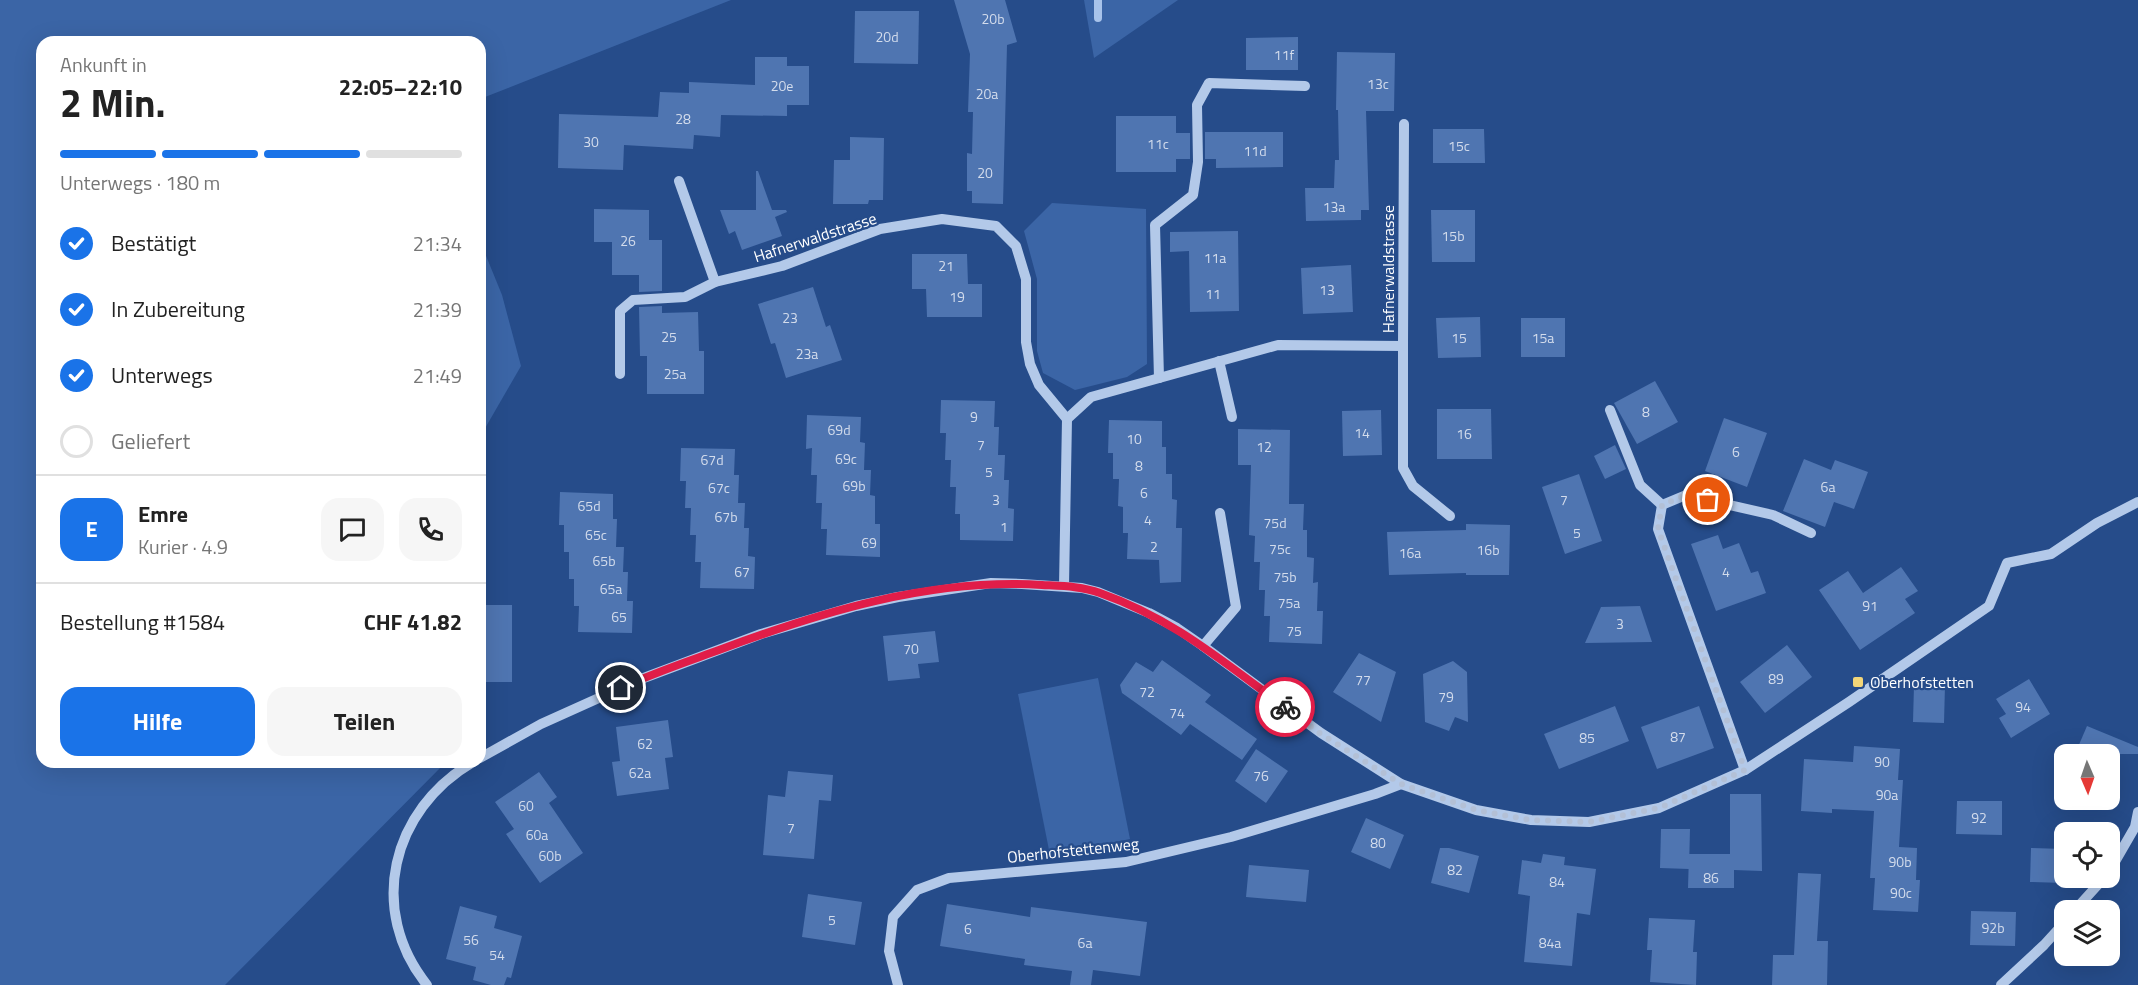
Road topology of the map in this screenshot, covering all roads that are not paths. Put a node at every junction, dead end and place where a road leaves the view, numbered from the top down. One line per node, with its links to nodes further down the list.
1 (1305, 86): 8 (street)
2 (1404, 124): 5 (street, Hafnerwaldstrasse)
3 (679, 180): 4 (street)
4 (715, 282): 7 (street, Hafnerwaldstrasse); 11 (street, Hafnerwaldstrasse)
5 (1403, 346): 6 (street, Hafnerwaldstrasse); 15 (street)
6 (1219, 361): 8 (street, Hafnerwaldstrasse); 10 (street)
7 (620, 374)
8 (1159, 378): 11 (street, Hafnerwaldstrasse)
9 (1610, 410): 13 (street)
10 (1232, 417)
11 (1067, 419): 17 (street)
12 (2138, 502): 21 (street)
13 (1662, 505): 16 (street); 21 (street)
14 (1220, 513): 18 (street)
15 (1450, 516)
16 (1811, 533)
17 (1064, 586): 18 (street); 19 (street)
18 (1203, 646): 22 (street)
19 (486, 755)
20 (465, 768): 28 (street)
21 (1745, 770): 22 (street)
22 (1401, 784): 29 (street, Oberhofstettenweg)
23 (2138, 812): 24 (street)
24 (2120, 853)
25 (2095, 888): 26 (street)
26 (2084, 900)
27 (2054, 934): 30 (street)
28 (427, 985)
29 (898, 985)
30 (2001, 985)

